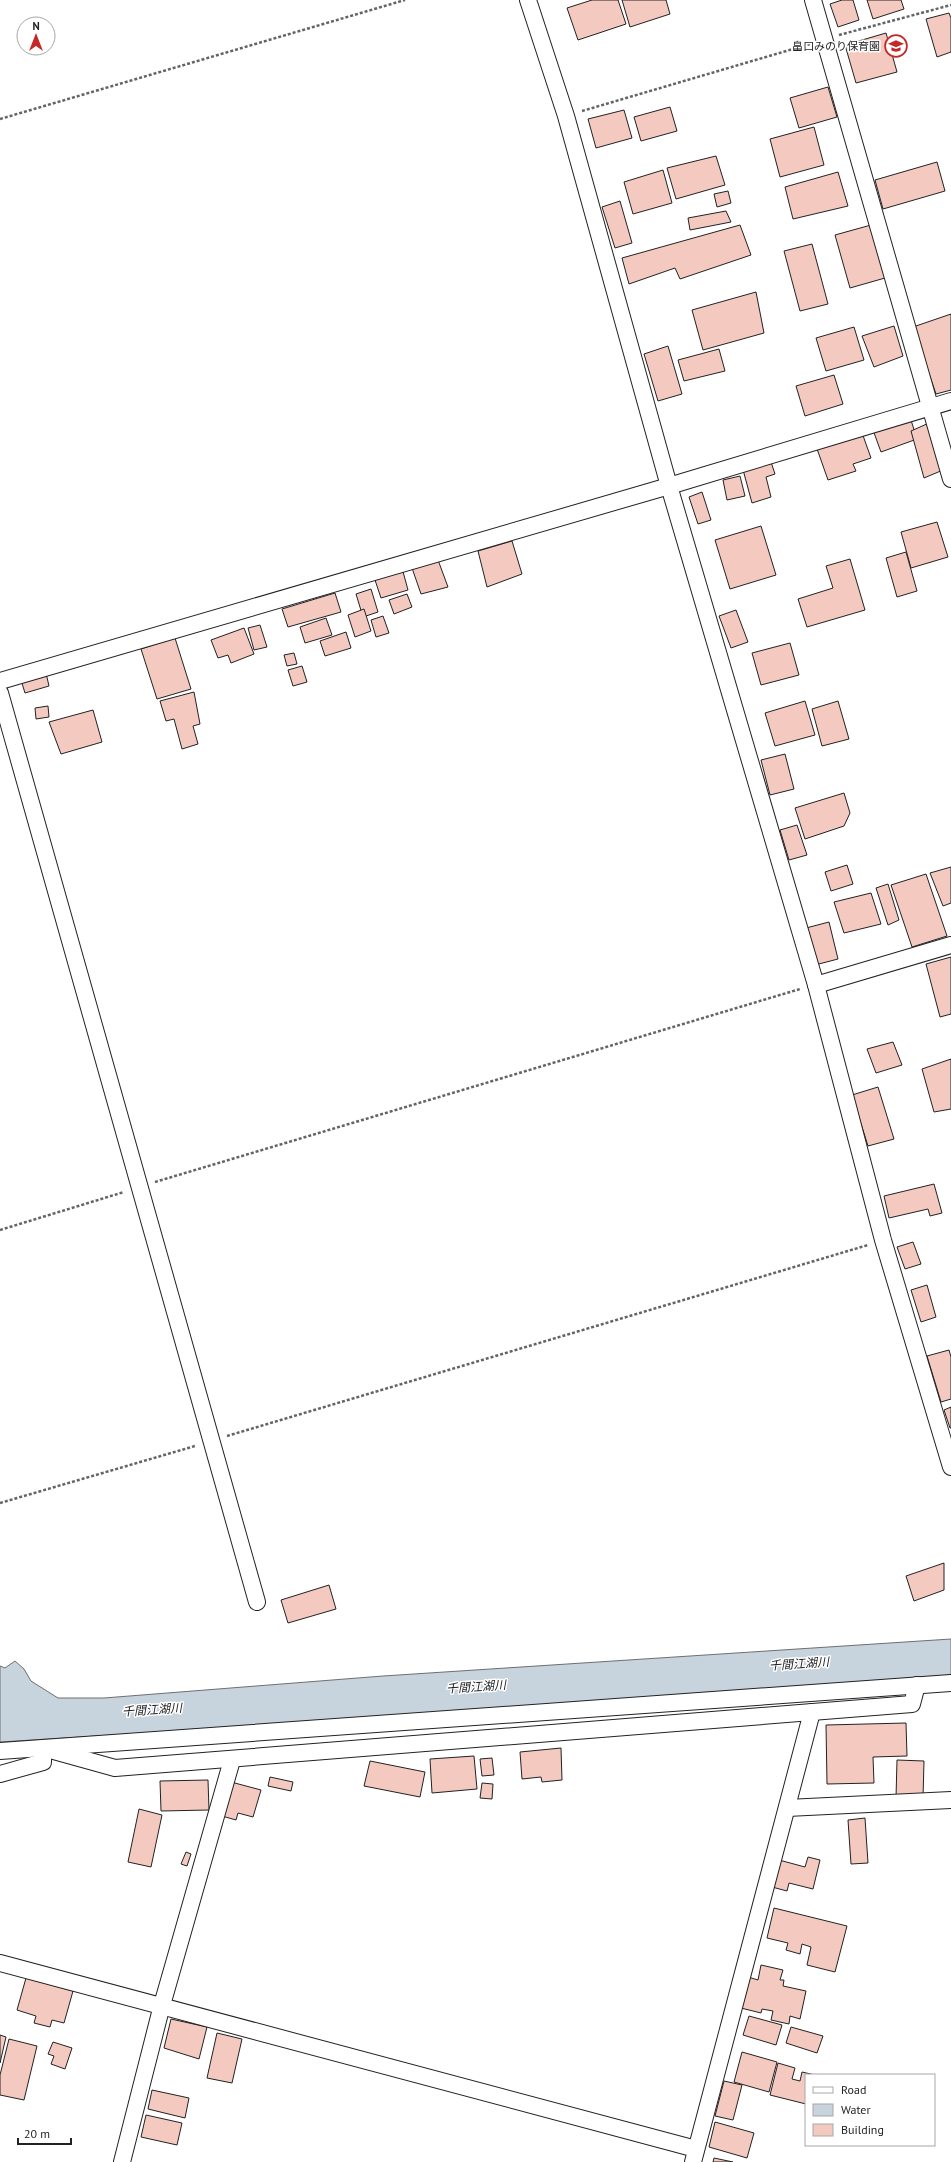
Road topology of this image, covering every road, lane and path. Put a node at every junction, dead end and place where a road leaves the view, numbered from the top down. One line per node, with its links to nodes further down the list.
1 (405, 0): 7 (path)
2 (528, 0): 6 (street)
3 (813, 0): 5 (street)
4 (951, 5): 5 (path)
5 (825, 39): 6 (path); 9 (street)
6 (566, 116): 11 (street)
7 (0, 119)
8 (951, 401): 9 (street)
9 (930, 407): 10 (street); 11 (street)
10 (951, 479)
11 (669, 486): 12 (street); 15 (street)
12 (0, 681)
13 (0, 693): 16 (street)
14 (951, 945): 15 (street)
15 (816, 985): 16 (path); 18 (street)
16 (141, 1187): 17 (path); 19 (street)
17 (0, 1230)
18 (883, 1240): 19 (path); 20 (street)
19 (210, 1441): 21 (path); 22 (street)
20 (951, 1467)
21 (0, 1503)
22 (257, 1602)
23 (951, 1683): 24 (street)
24 (917, 1685): 25 (street); 26 (street)
25 (812, 1712): 28 (street); 31 (street)
26 (43, 1748): 27 (street); 28 (street); 29 (street)
27 (0, 1751)
28 (232, 1760): 33 (street)
29 (0, 1774)
30 (951, 1800): 31 (street)
31 (787, 1808): 34 (street)
32 (0, 1963): 33 (street)
33 (162, 2005): 34 (street); 35 (street)
34 (694, 2156)
35 (122, 2162)

